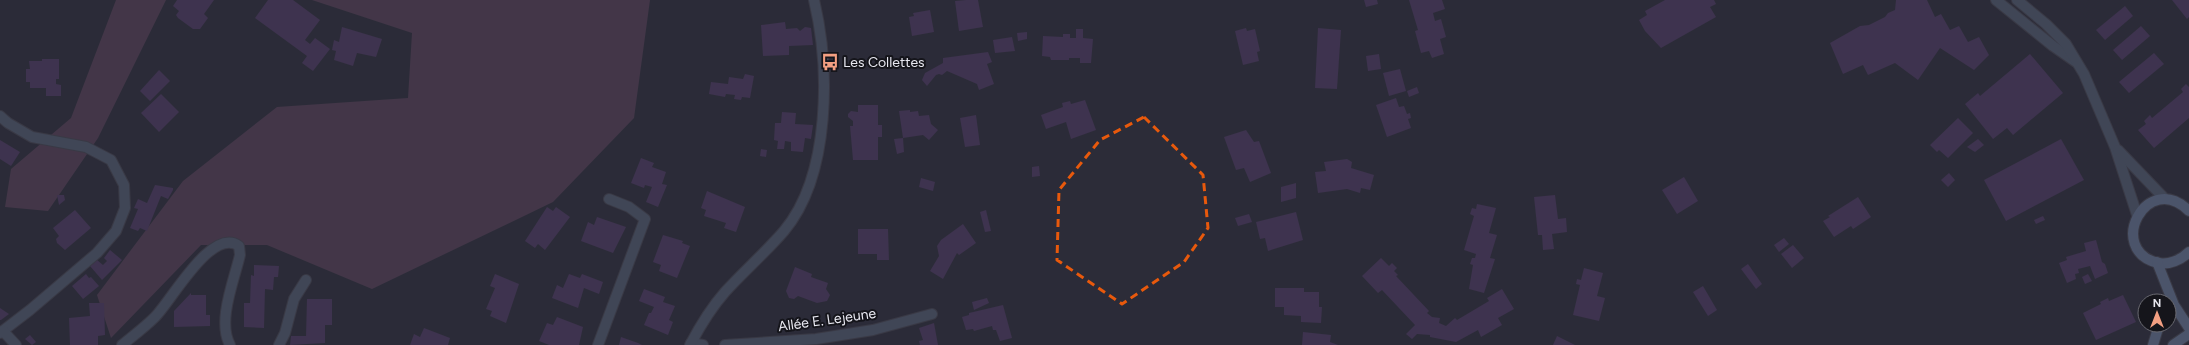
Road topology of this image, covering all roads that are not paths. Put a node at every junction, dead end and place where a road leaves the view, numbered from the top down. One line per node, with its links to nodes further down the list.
1 (814, 0): 21 (street)
2 (1996, 0): 4 (street)
3 (2017, 0): 4 (street)
4 (2076, 62): 6 (street)
5 (0, 116): 18 (street)
6 (2115, 147): 8 (street); 10 (street)
7 (609, 199): 26 (street)
8 (2165, 199): 9 (street); 10 (street)
9 (2187, 206)
10 (2137, 215): 12 (street)
11 (2189, 252): 12 (street)
12 (2157, 262): 14 (street)
13 (306, 280): 25 (street)
14 (2164, 282): 15 (street); 17 (street)
15 (2164, 293)
16 (932, 314): 28 (street, Allée E. Lejeune)
17 (2189, 328)
18 (2, 332): 22 (street)
19 (2157, 333): 29 (street)
20 (2189, 334): 30 (street)
21 (691, 344): 27 (street)
22 (16, 345)
23 (122, 345): 24 (street)
24 (230, 345)
25 (279, 345)
26 (598, 345)
27 (703, 345)
28 (725, 345)
29 (2153, 345)
30 (2173, 345)

